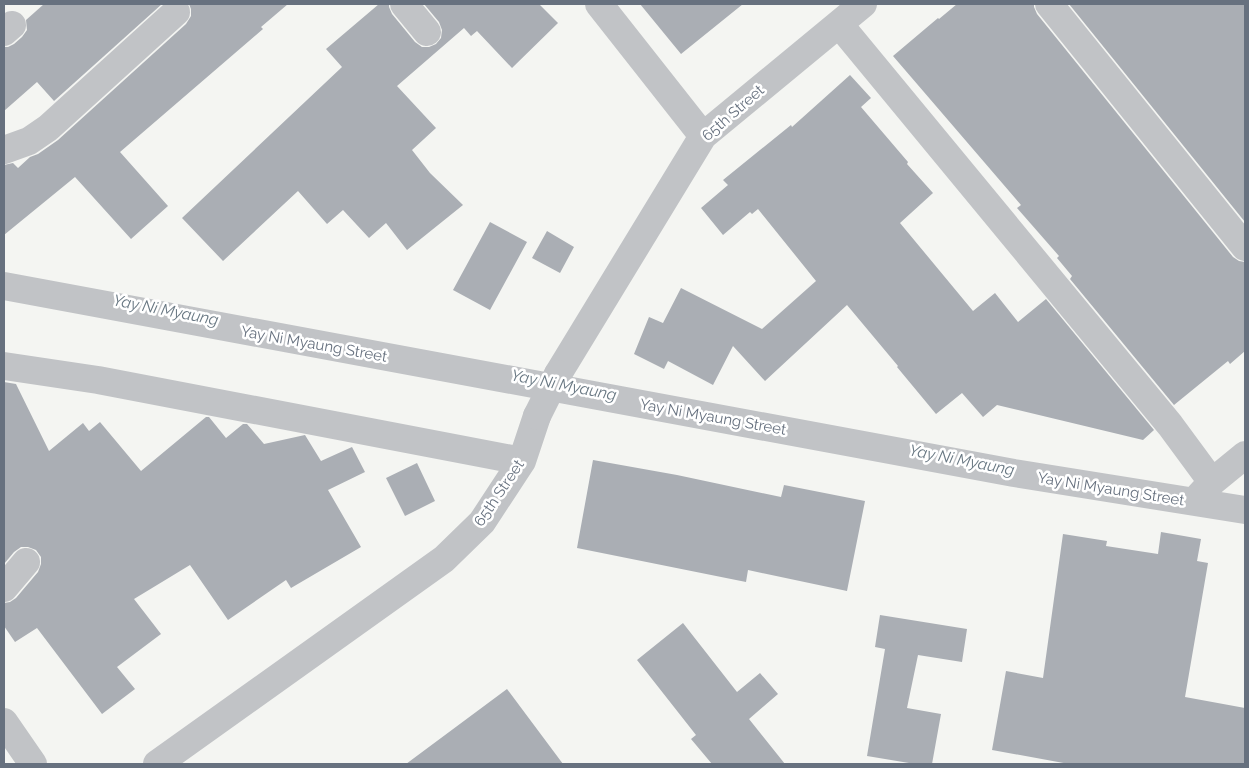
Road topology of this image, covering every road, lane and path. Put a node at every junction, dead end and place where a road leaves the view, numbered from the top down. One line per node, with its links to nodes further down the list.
1 (404, 4): 7 (street)
2 (599, 4): 8 (street)
3 (863, 4): 6 (street, 65th Street)
4 (1049, 4): 10 (street)
5 (176, 12): 9 (street)
6 (839, 24): 8 (street, 65th Street); 15 (street)
7 (427, 32)
8 (703, 136): 14 (street, 65th Street, bridge)
9 (4, 150)
10 (1245, 247)
11 (4, 286): 16 (street, Yay Ni Myaung Street)
12 (4, 366): 14 (street)
13 (1245, 455): 15 (street)
14 (522, 461): 22 (street, 65th Street)
15 (1212, 482): 16 (street)
16 (1195, 503): 17 (street, Yay Ni Myaung Street)
17 (1245, 510)
18 (26, 562): 19 (street)
19 (4, 588)
20 (4, 722): 21 (street)
21 (33, 764)
22 (157, 764)

